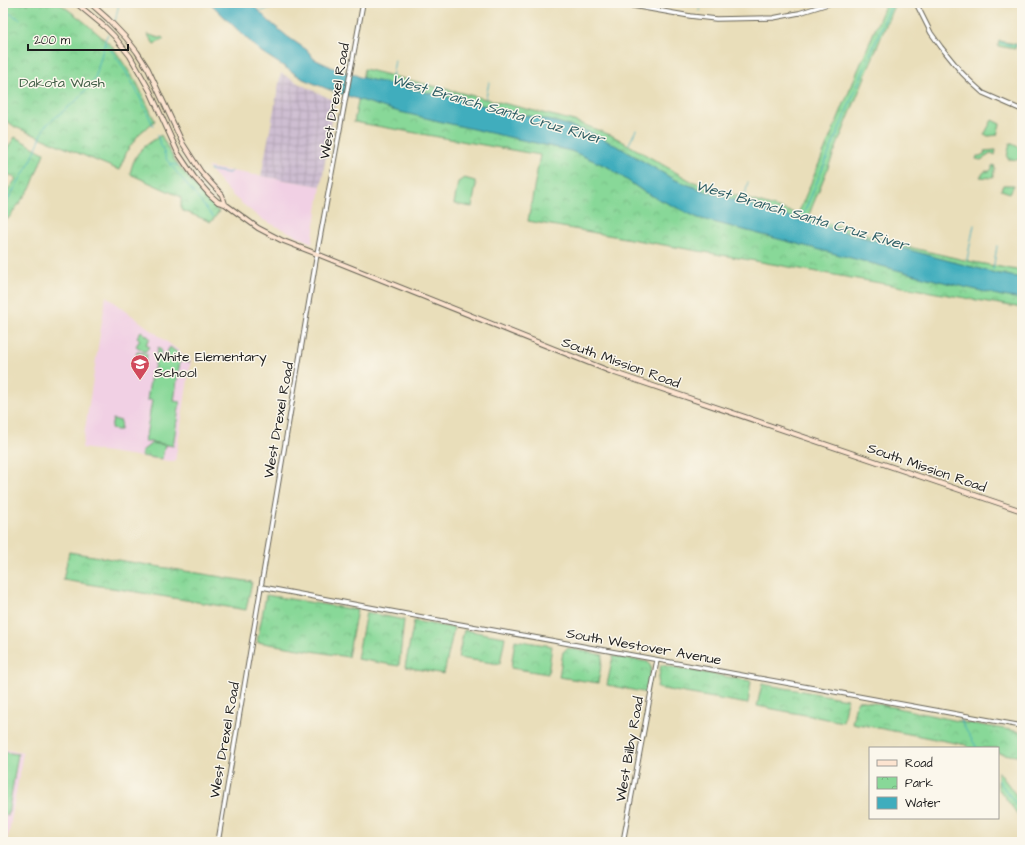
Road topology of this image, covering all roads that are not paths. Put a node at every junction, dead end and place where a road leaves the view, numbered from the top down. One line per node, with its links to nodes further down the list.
1 (76, 3): 8 (main road, South Mission Road)
2 (90, 3): 8 (main road, South Mission Road)
3 (363, 3): 9 (street, West Drexel Road)
4 (616, 3): 5 (street)
5 (831, 3)
6 (916, 3): 7 (street)
7 (1022, 110)
8 (226, 204): 9 (main road, South Mission Road)
9 (318, 254): 10 (main road, South Mission Road); 11 (street, West Drexel Road)
10 (1022, 511)
11 (262, 587): 12 (street, South Westover Avenue); 14 (street, West Drexel Road)
12 (657, 660): 13 (street, South Westover Avenue); 15 (street, West Bilby Road)
13 (1022, 726)
14 (218, 842)
15 (623, 842)

